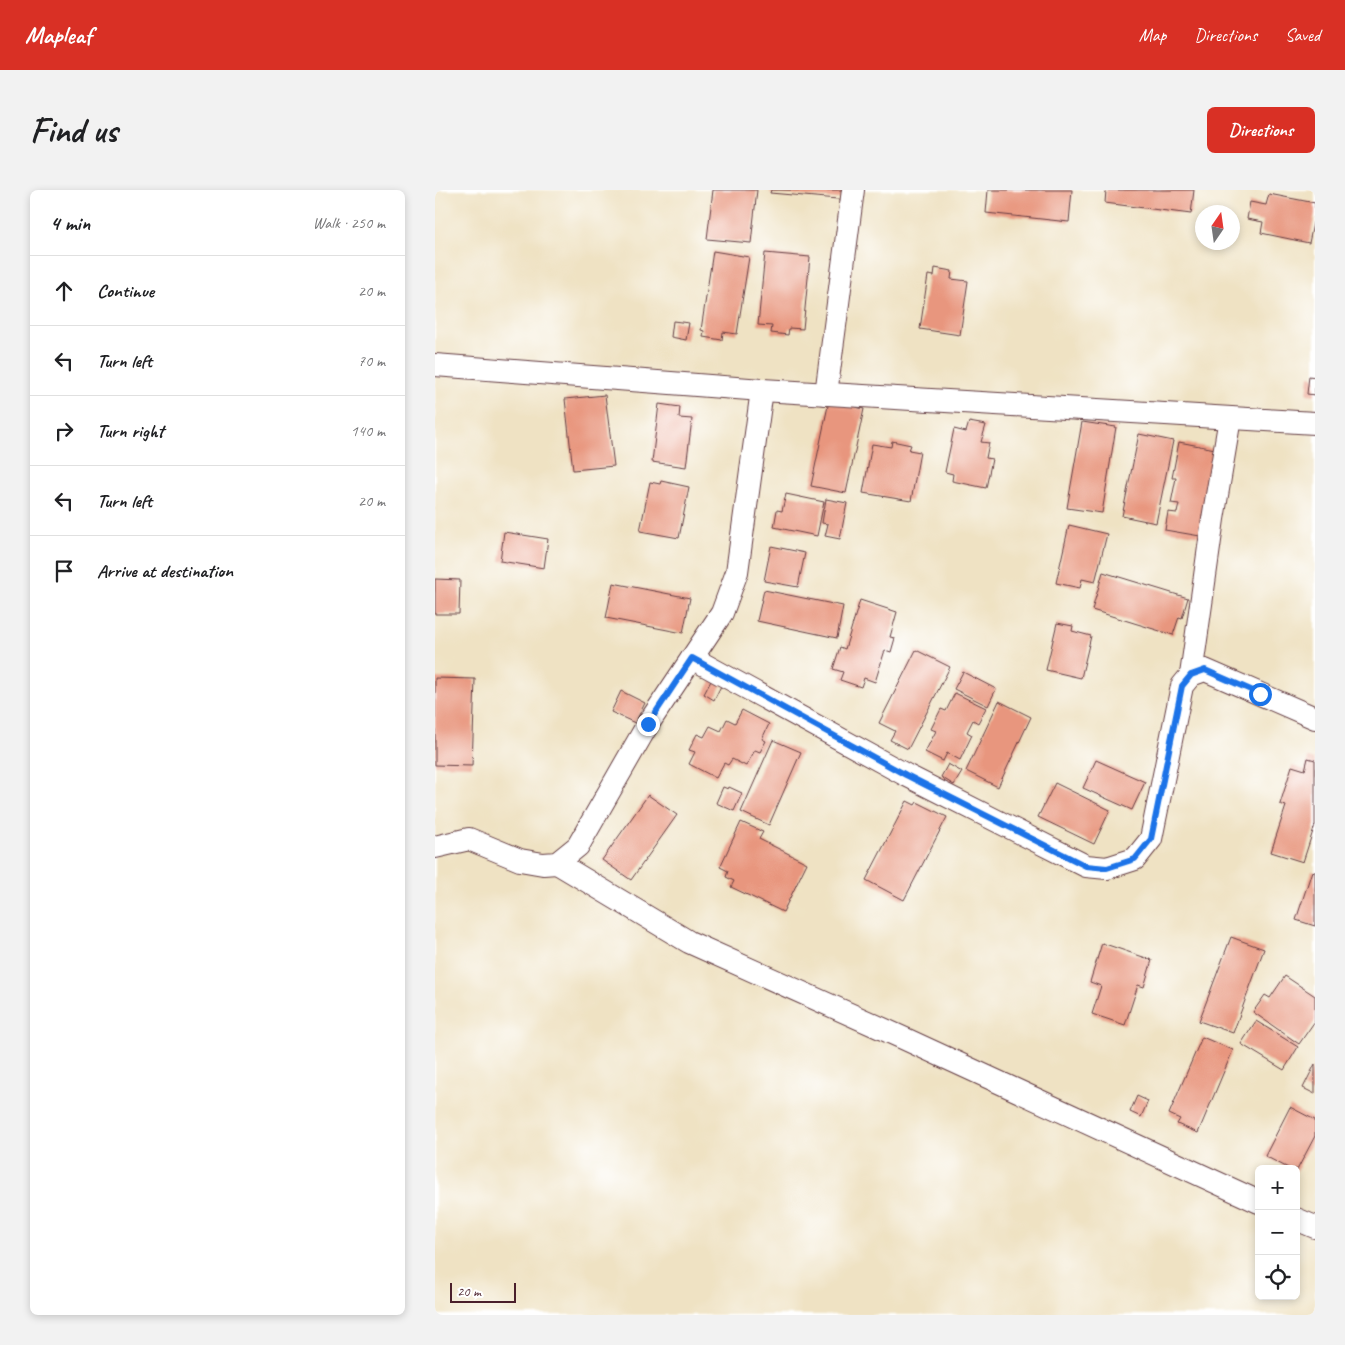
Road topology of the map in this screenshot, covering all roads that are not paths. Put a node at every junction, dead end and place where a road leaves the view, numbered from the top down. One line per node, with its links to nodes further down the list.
1 (853, 190): 4 (street)
2 (435, 365): 3 (street)
3 (762, 390): 4 (street); 7 (street)
4 (825, 394): 5 (street)
5 (1230, 418): 6 (street); 8 (street)
6 (1315, 423)
7 (692, 658): 8 (street); 13 (street)
8 (1191, 675): 9 (street)
9 (1315, 718)
10 (435, 829): 11 (street)
11 (469, 839): 12 (street); 13 (street)
12 (435, 847)
13 (557, 863): 14 (street)
14 (1255, 1200)
15 (1300, 1220): 16 (street)
16 (1315, 1227)

